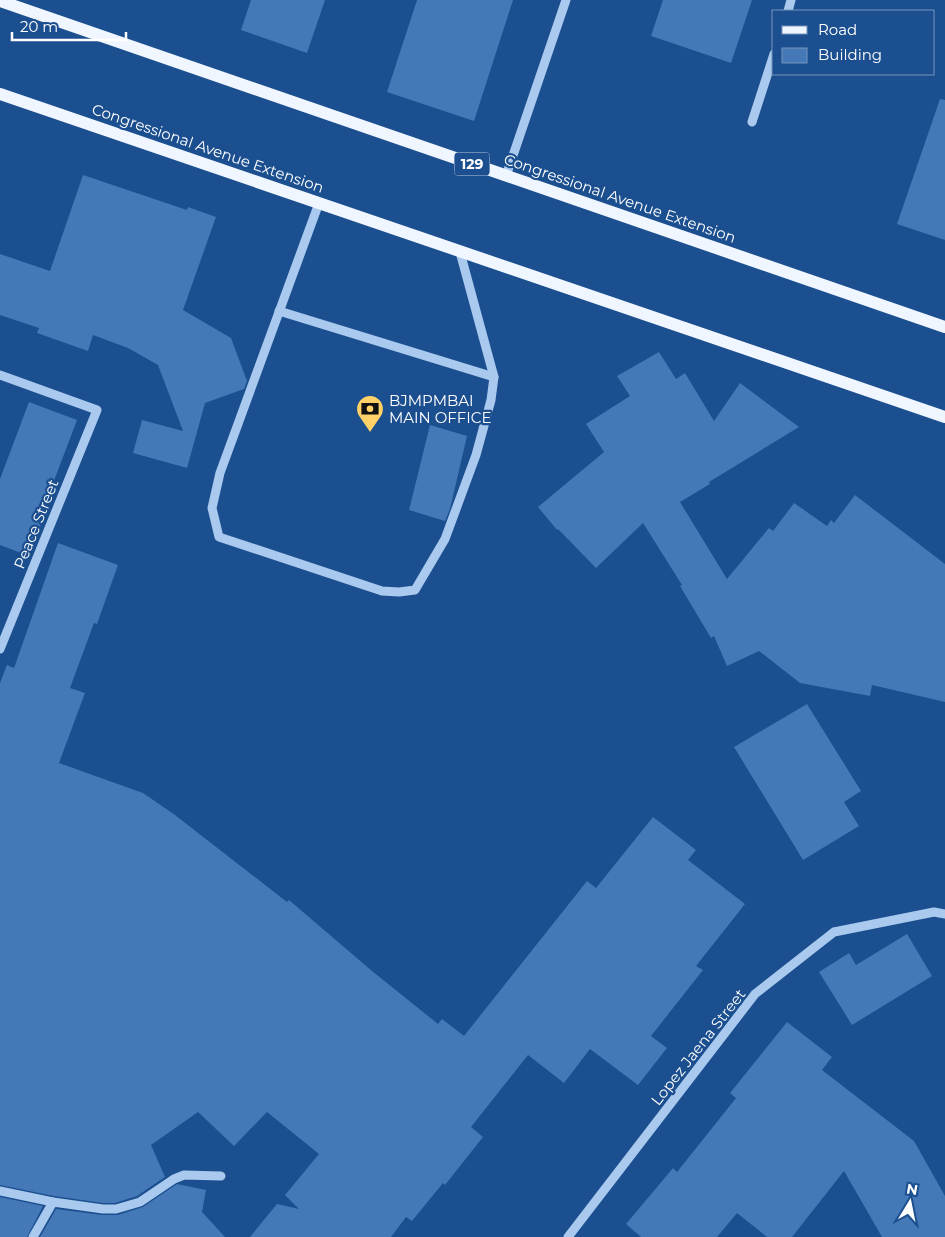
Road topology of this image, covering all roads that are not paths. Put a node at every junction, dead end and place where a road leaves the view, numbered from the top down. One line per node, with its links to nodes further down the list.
1 (566, 0): 6 (street)
2 (0, 1): 6 (main road, Congressional Avenue Extension / 129)
3 (772, 60): 5 (street)
4 (0, 94): 7 (main road, Congressional Avenue Extension)
5 (752, 122)
6 (506, 176): 10 (main road, Congressional Avenue Extension / 129)
7 (319, 203): 8 (main road, Congressional Avenue Extension); 9 (street)
8 (460, 252): 12 (street); 13 (main road, Congressional Avenue Extension)
9 (279, 311): 12 (street); 12 (street)
10 (945, 327)
11 (0, 375): 14 (street, Peace Street)
12 (494, 377)
13 (945, 417)
14 (0, 649)
15 (945, 914): 20 (street, Lopez Jaena Street)
16 (221, 1176): 18 (street)
17 (0, 1190): 18 (street)
18 (53, 1202): 19 (street)
19 (33, 1237)
20 (568, 1237)

